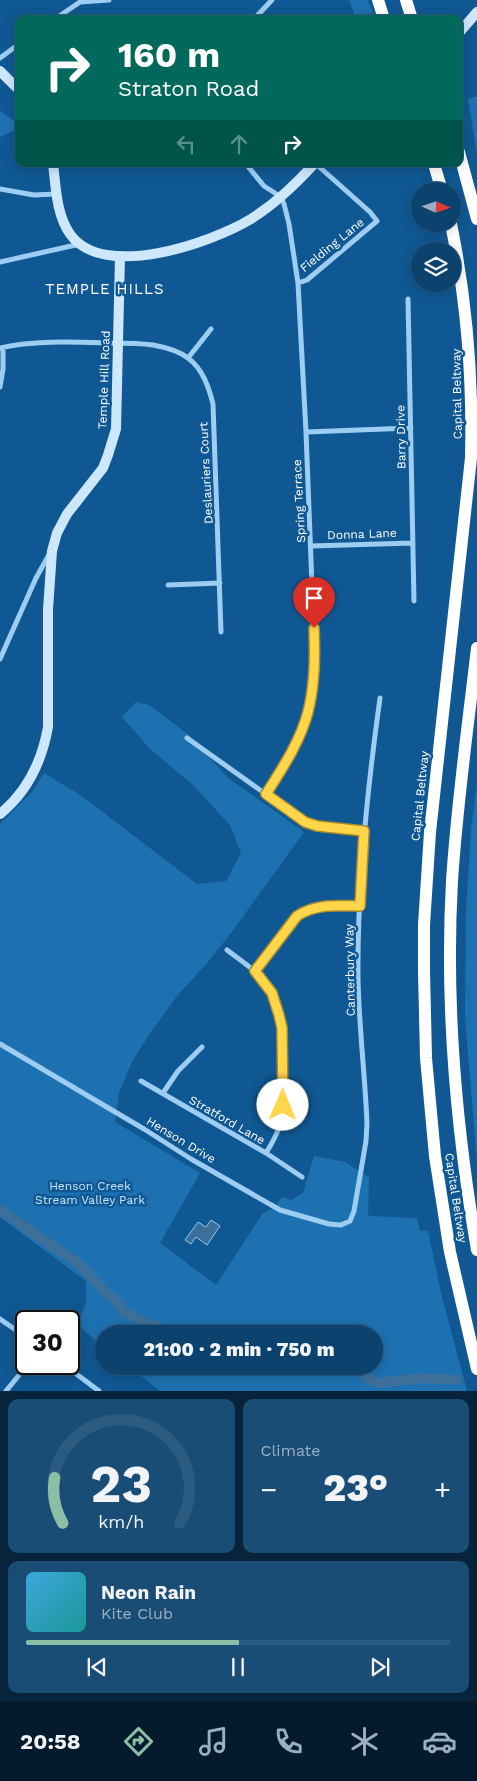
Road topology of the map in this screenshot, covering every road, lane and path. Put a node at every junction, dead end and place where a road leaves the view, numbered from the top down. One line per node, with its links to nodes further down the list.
1 (109, 0): 6 (street)
2 (272, 0): 7 (street)
3 (378, 0): 8 (highway)
4 (406, 0): 9 (highway)
5 (477, 12): 11 (main road)
6 (60, 15)
7 (258, 15)
8 (383, 15)
9 (411, 15)
10 (477, 24): 12 (main road)
11 (463, 28)
12 (463, 34)
13 (15, 47): 14 (street)
14 (0, 58)
15 (0, 71): 16 (main road)
16 (15, 86)
17 (53, 167): 25 (main road)
18 (248, 167): 26 (street)
19 (312, 167): 26 (main road)
20 (318, 167): 33 (street, Fielding Lane)
21 (435, 167): 23 (highway)
22 (463, 167): 27 (highway)
23 (439, 182)
24 (0, 190): 25 (street)
25 (57, 194): 29 (main road)
26 (281, 197): 30 (main road); 33 (street, Spring Terrace)
27 (477, 219)
28 (453, 232): 70 (highway, Capital Beltway)
29 (80, 244): 31 (main road); 32 (street)
30 (145, 254): 31 (main road); 34 (main road)
31 (120, 256): 34 (main road, Temple Hill Road)
32 (0, 262)
33 (298, 283): 42 (street, Spring Terrace)
34 (120, 294): 37 (main road, Temple Hill Road)
35 (408, 299): 41 (street, Barry Drive)
36 (211, 329): 39 (street)
37 (118, 343): 38 (street); 39 (street); 45 (main road, Temple Hill Road)
38 (1, 348): 40 (street)
39 (188, 358): 46 (street, Deslauriers Court)
40 (0, 387)
41 (411, 428): 42 (street); 43 (street, Barry Drive)
42 (306, 432): 44 (street, Spring Terrace)
43 (413, 543): 44 (street, Donna Lane); 48 (street, Barry Drive)
44 (311, 546): 54 (street, Spring Terrace)
45 (52, 550): 51 (street); 55 (main road, Temple Hill Road)
46 (220, 583): 47 (street); 49 (street, Deslauriers Court)
47 (168, 585)
48 (414, 601)
49 (221, 632)
50 (477, 648): 67 (highway, Capital Beltway)
51 (0, 659)
52 (380, 698): 56 (street, Canterbury Way)
53 (187, 738): 54 (street)
54 (266, 794): 56 (street)
55 (0, 814)
56 (364, 831): 57 (street, Canterbury Way)
57 (360, 906): 59 (street); 66 (street, Canterbury Way)
58 (227, 950): 59 (street)
59 (255, 971): 64 (street)
60 (0, 1044): 66 (street, Henson Drive)
61 (202, 1047): 63 (street)
62 (141, 1081): 63 (street, Stratford Lane)
63 (163, 1093): 64 (street, Stratford Lane)
64 (266, 1153): 65 (street, Stratford Lane)
65 (302, 1177)
66 (354, 1211)
67 (477, 1250)
68 (0, 1319): 69 (street)
69 (15, 1329)
70 (477, 1369)
71 (19, 1375): 73 (street)
72 (77, 1375): 74 (street)
73 (6, 1391)
74 (99, 1391)

